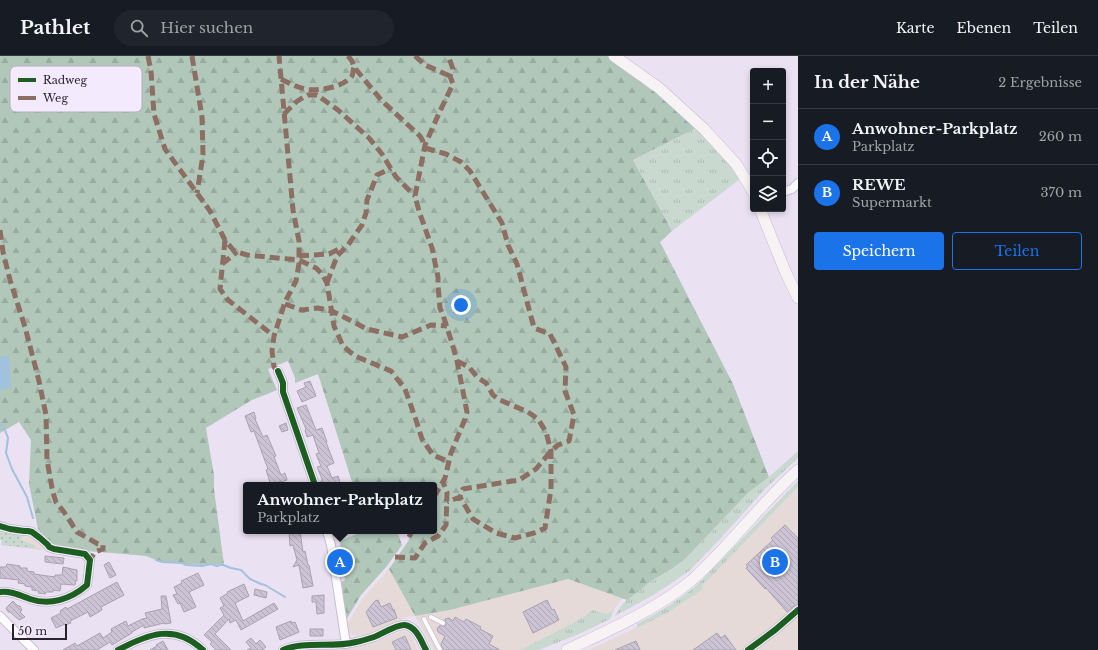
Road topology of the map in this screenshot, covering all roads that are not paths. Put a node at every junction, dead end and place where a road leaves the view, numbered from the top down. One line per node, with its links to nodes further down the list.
1 (614, 56): 3 (main road)
2 (798, 183): 4 (street)
3 (750, 187)
4 (786, 191)
5 (761, 212): 6 (main road)
6 (798, 298)
7 (278, 371): 9 (street)
8 (798, 470): 25 (main road)
9 (314, 482)
10 (0, 526): 12 (street)
11 (328, 534): 18 (street)
12 (0, 592)
13 (798, 610): 26 (street)
14 (0, 616): 19 (street)
15 (431, 617): 17 (lane)
16 (424, 620): 24 (lane)
17 (444, 623)
18 (346, 644): 22 (street); 23 (street)
19 (34, 650)
20 (118, 650): 21 (street)
21 (203, 650)
22 (283, 650)
23 (426, 650)
24 (440, 650)
25 (567, 650)
26 (748, 650)

